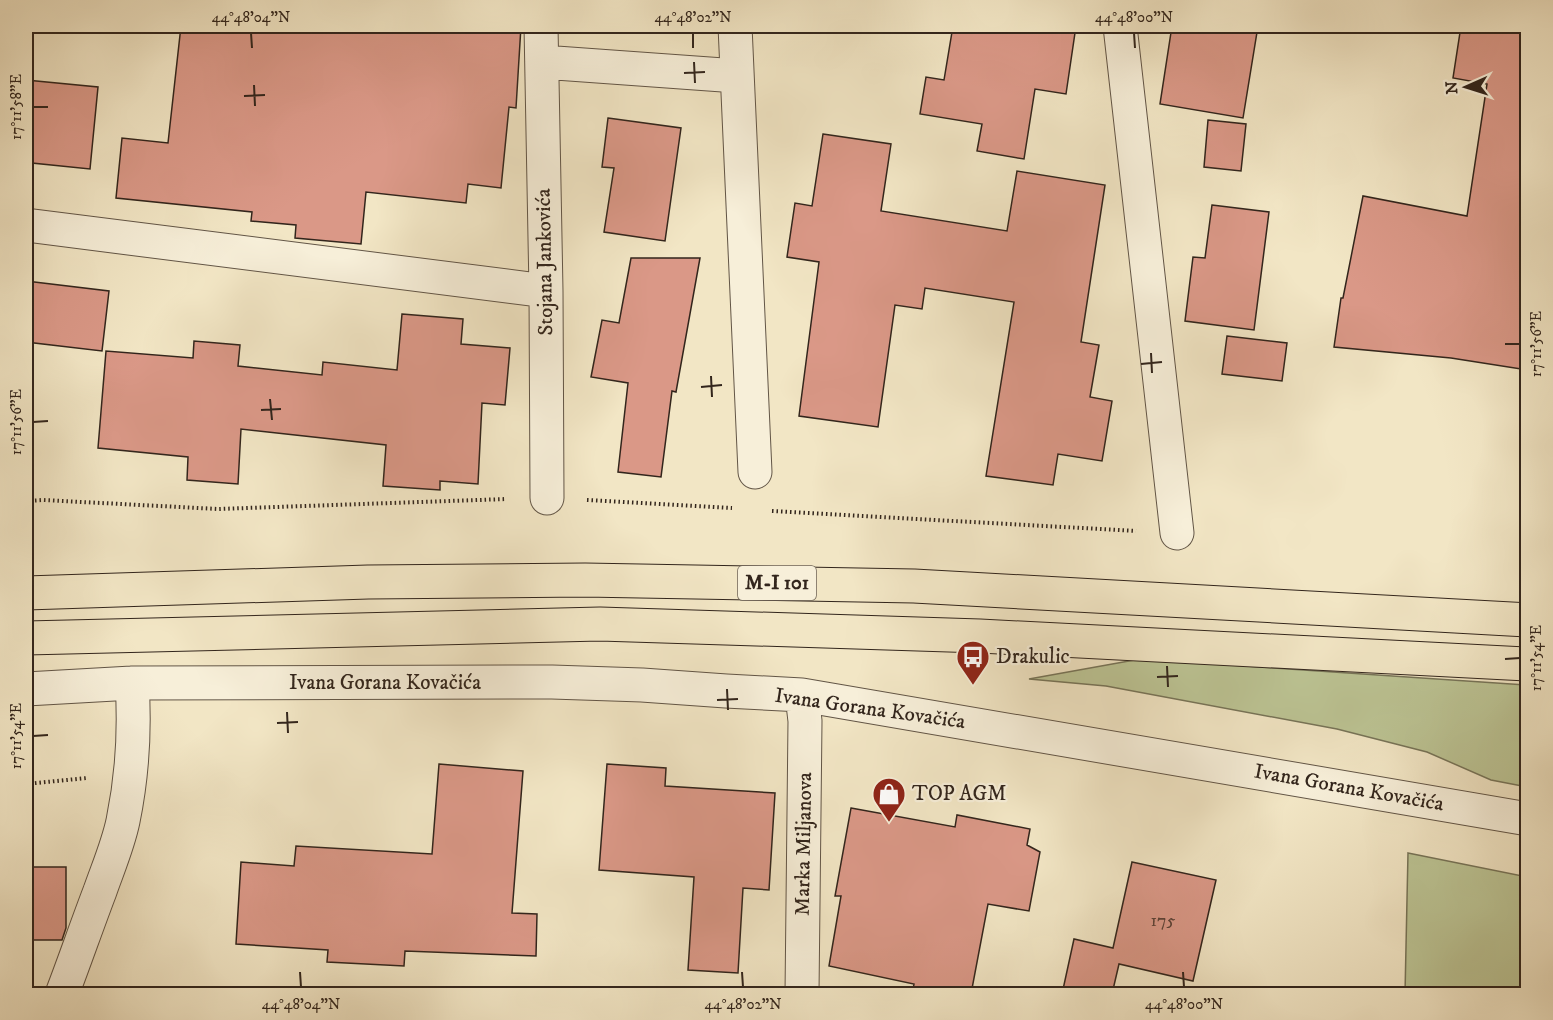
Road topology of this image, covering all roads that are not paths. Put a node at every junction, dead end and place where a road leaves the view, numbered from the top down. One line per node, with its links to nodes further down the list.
1 (541, 26): 4 (street, Stojana Jankovića)
2 (735, 26): 5 (street)
3 (1120, 26): 10 (street)
4 (542, 62): 5 (street); 7 (street, Stojana Jankovića)
5 (737, 76): 8 (street)
6 (26, 225): 7 (street)
7 (546, 291): 9 (street, Stojana Jankovića)
8 (755, 472)
9 (547, 498)
10 (1177, 534)
11 (26, 592): 12 (main road, M-I 101)
12 (1527, 620)
13 (26, 638): 14 (main road, M-I 101)
14 (1527, 664)
15 (132, 683): 16 (street, Ivana Gorana Kovačića); 17 (street, Ivana Gorana Kovačića); 19 (street)
16 (26, 689)
17 (802, 694): 18 (street, Ivana Gorana Kovačića); 20 (street, Marka Miljanova)
18 (1527, 819)
19 (62, 994)
20 (802, 994)

